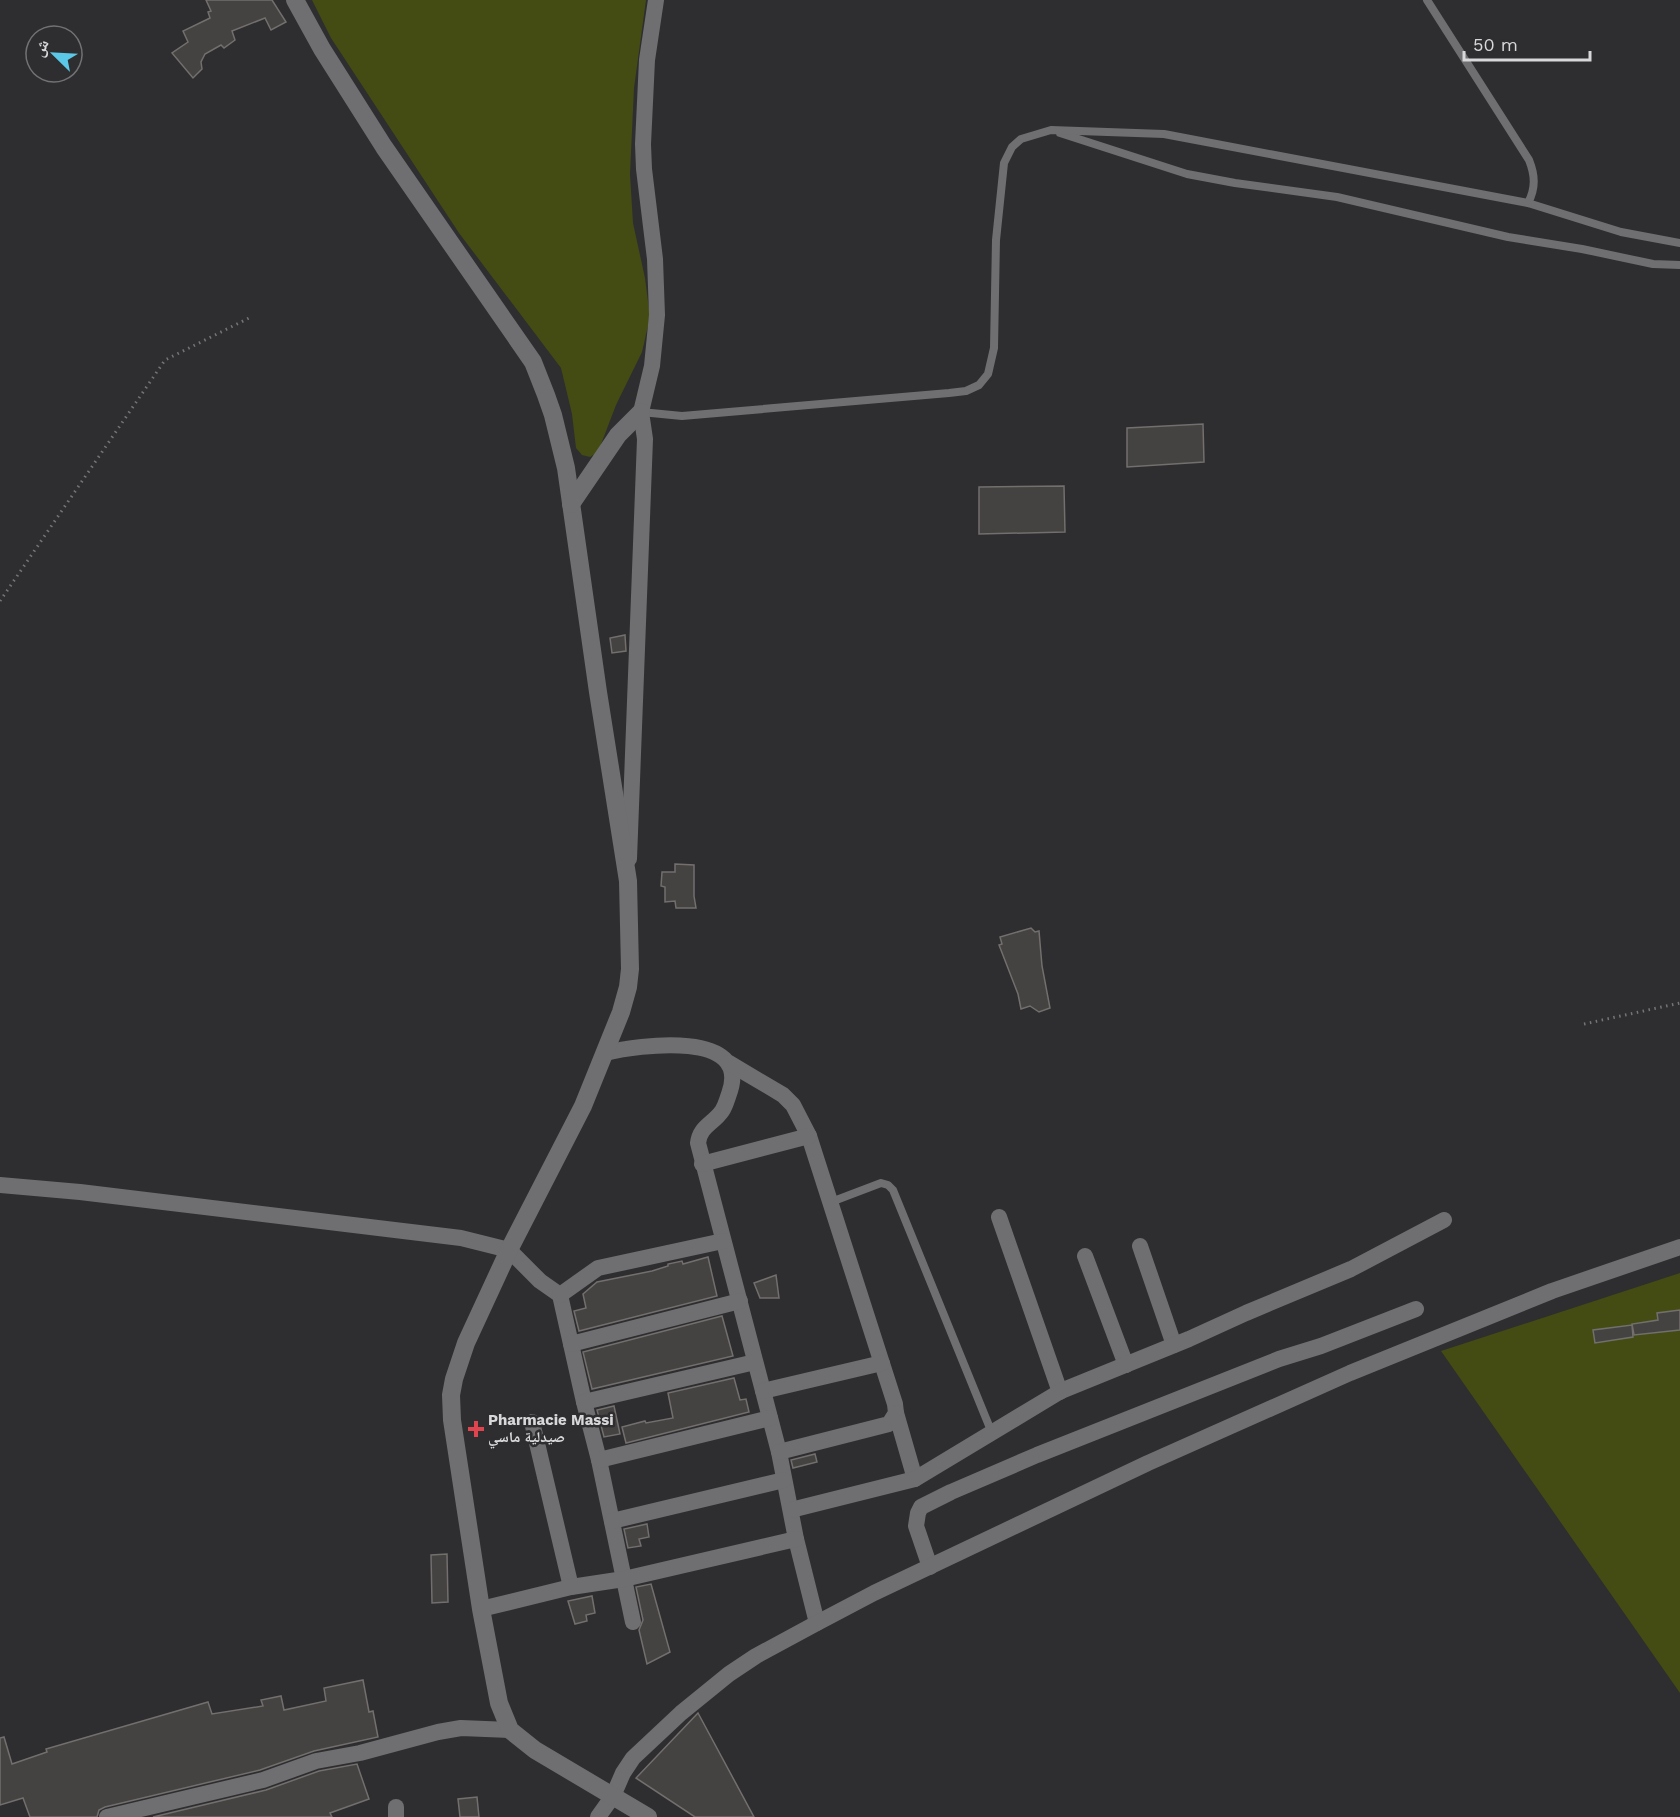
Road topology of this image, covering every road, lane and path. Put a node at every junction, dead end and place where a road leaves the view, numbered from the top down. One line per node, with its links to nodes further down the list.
1 (295, 0): 10 (street)
2 (656, 0): 9 (street)
3 (1427, 0): 5 (lane)
4 (1051, 130): 5 (lane); 7 (lane); 9 (lane)
5 (1528, 203): 6 (lane)
6 (1680, 243)
7 (1680, 265)
8 (249, 318): 11 (path)
9 (641, 412): 10 (street); 12 (street)
10 (571, 504): 12 (street)
11 (0, 601)
12 (628, 881): 15 (street)
13 (1680, 1004): 14 (path)
14 (1584, 1024)
15 (605, 1053): 16 (street); 26 (street)
16 (729, 1063): 17 (street); 18 (street)
17 (809, 1137): 18 (street); 20 (street)
18 (702, 1164): 23 (street)
19 (0, 1185): 26 (street)
20 (831, 1202): 34 (street); 42 (lane)
21 (999, 1217): 37 (street)
22 (1444, 1220): 32 (street)
23 (723, 1241): 28 (street); 29 (street)
24 (1140, 1246): 32 (street)
25 (1680, 1247): 50 (street)
26 (509, 1250): 28 (street); 53 (street)
27 (1085, 1256): 35 (street)
28 (560, 1295): 31 (street)
29 (740, 1301): 31 (street); 33 (street)
30 (1416, 1310): 50 (street)
31 (571, 1344): 38 (street)
32 (1174, 1346): 35 (street)
33 (755, 1362): 36 (street); 38 (street)
34 (882, 1363): 36 (street); 39 (street)
35 (1126, 1365): 37 (street)
36 (763, 1391): 40 (street)
37 (1060, 1392): 42 (street)
38 (584, 1402): 44 (street)
39 (896, 1413): 43 (street); 45 (street)
40 (770, 1418): 43 (street); 44 (street)
41 (532, 1422): 52 (street)
42 (992, 1433): 45 (street)
43 (779, 1452): 46 (street)
44 (600, 1460): 48 (street)
45 (915, 1479): 47 (street)
46 (784, 1480): 47 (street); 48 (street)
47 (790, 1510): 49 (street)
48 (612, 1521): 51 (street)
49 (796, 1539): 51 (street); 55 (street)
50 (930, 1567): 55 (street)
51 (624, 1579): 52 (street); 54 (street)
52 (571, 1587): 53 (street)
53 (482, 1609): 56 (street)
54 (633, 1622)
55 (817, 1623): 57 (street)
56 (510, 1730): 57 (street); 58 (street)
57 (613, 1796): 59 (street); 60 (street)
58 (108, 1817)
59 (598, 1817)
60 (648, 1817)

